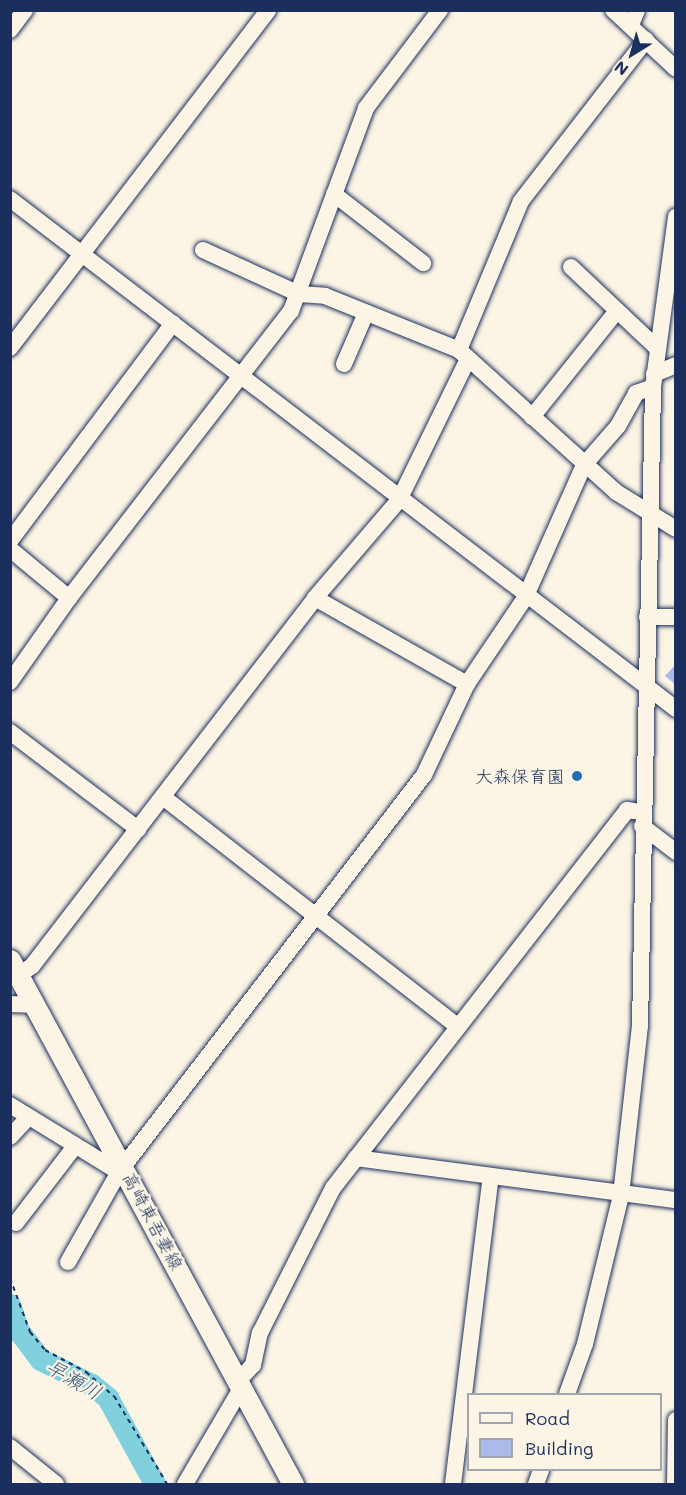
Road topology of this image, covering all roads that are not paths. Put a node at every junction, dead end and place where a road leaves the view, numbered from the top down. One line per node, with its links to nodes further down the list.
1 (25, 10): 6 (street)
2 (268, 10): 13 (street)
3 (440, 10): 9 (street)
4 (613, 10): 5 (street)
5 (634, 18): 7 (street)
6 (10, 30)
7 (645, 40): 8 (street); 22 (street)
8 (675, 69)
9 (334, 194): 14 (street); 16 (street)
10 (10, 199): 13 (street)
11 (675, 217): 20 (street)
12 (203, 250): 16 (street)
13 (82, 253): 19 (street); 21 (street)
14 (423, 263)
15 (571, 267): 17 (street)
16 (299, 294): 18 (street); 25 (street)
17 (617, 311): 20 (street); 27 (street)
18 (366, 313): 22 (street); 23 (street)
19 (173, 323): 25 (street); 32 (street)
20 (656, 347): 26 (street)
21 (10, 348)
22 (463, 354): 27 (street); 29 (street)
23 (344, 364)
24 (675, 365): 26 (street)
25 (241, 378): 29 (street); 34 (street)
26 (653, 380): 28 (street); 30 (street)
27 (532, 417): 28 (street)
28 (585, 465): 30 (street); 36 (street)
29 (399, 500): 35 (street); 36 (street)
30 (649, 513): 31 (street); 37 (street)
31 (675, 530)
32 (10, 541)
33 (10, 549): 34 (street)
34 (69, 598): 39 (street)
35 (315, 598): 40 (street); 44 (street)
36 (525, 598): 40 (street); 41 (street)
37 (647, 617): 38 (street); 41 (street)
38 (675, 617)
39 (10, 682)
40 (467, 684): 48 (street)
41 (646, 686): 42 (street); 45 (street)
42 (675, 709)
43 (10, 732): 46 (street)
44 (163, 797): 46 (street); 48 (street)
45 (642, 819): 47 (street); 52 (street); 60 (street)
46 (138, 829): 49 (street)
47 (675, 852)
48 (315, 917): 52 (street); 58 (street)
49 (15, 967): 51 (main road, 高崎東吾妻線)
50 (10, 1004): 51 (street)
51 (36, 1005): 58 (main road, 高崎東吾妻線)
52 (458, 1027): 57 (street)
53 (10, 1105): 54 (street)
54 (28, 1118): 55 (street); 56 (street)
55 (10, 1137)
56 (75, 1146): 58 (street); 62 (street)
57 (356, 1158): 59 (street); 64 (street)
58 (122, 1169): 63 (street); 64 (main road, 高崎東吾妻線)
59 (491, 1176): 60 (street); 65 (street)
60 (621, 1195): 61 (street); 66 (street)
61 (675, 1200)
62 (16, 1223)
63 (68, 1262)
64 (240, 1384): 73 (street); 74 (main road, 高崎東吾妻線)
65 (468, 1393)
66 (568, 1393)
67 (467, 1399): 68 (street)
68 (465, 1418): 75 (street)
69 (675, 1420): 70 (street)
70 (666, 1445): 76 (street)
71 (10, 1448): 72 (street)
72 (56, 1485)
73 (185, 1485)
74 (293, 1485)
75 (453, 1485)
76 (675, 1485)

